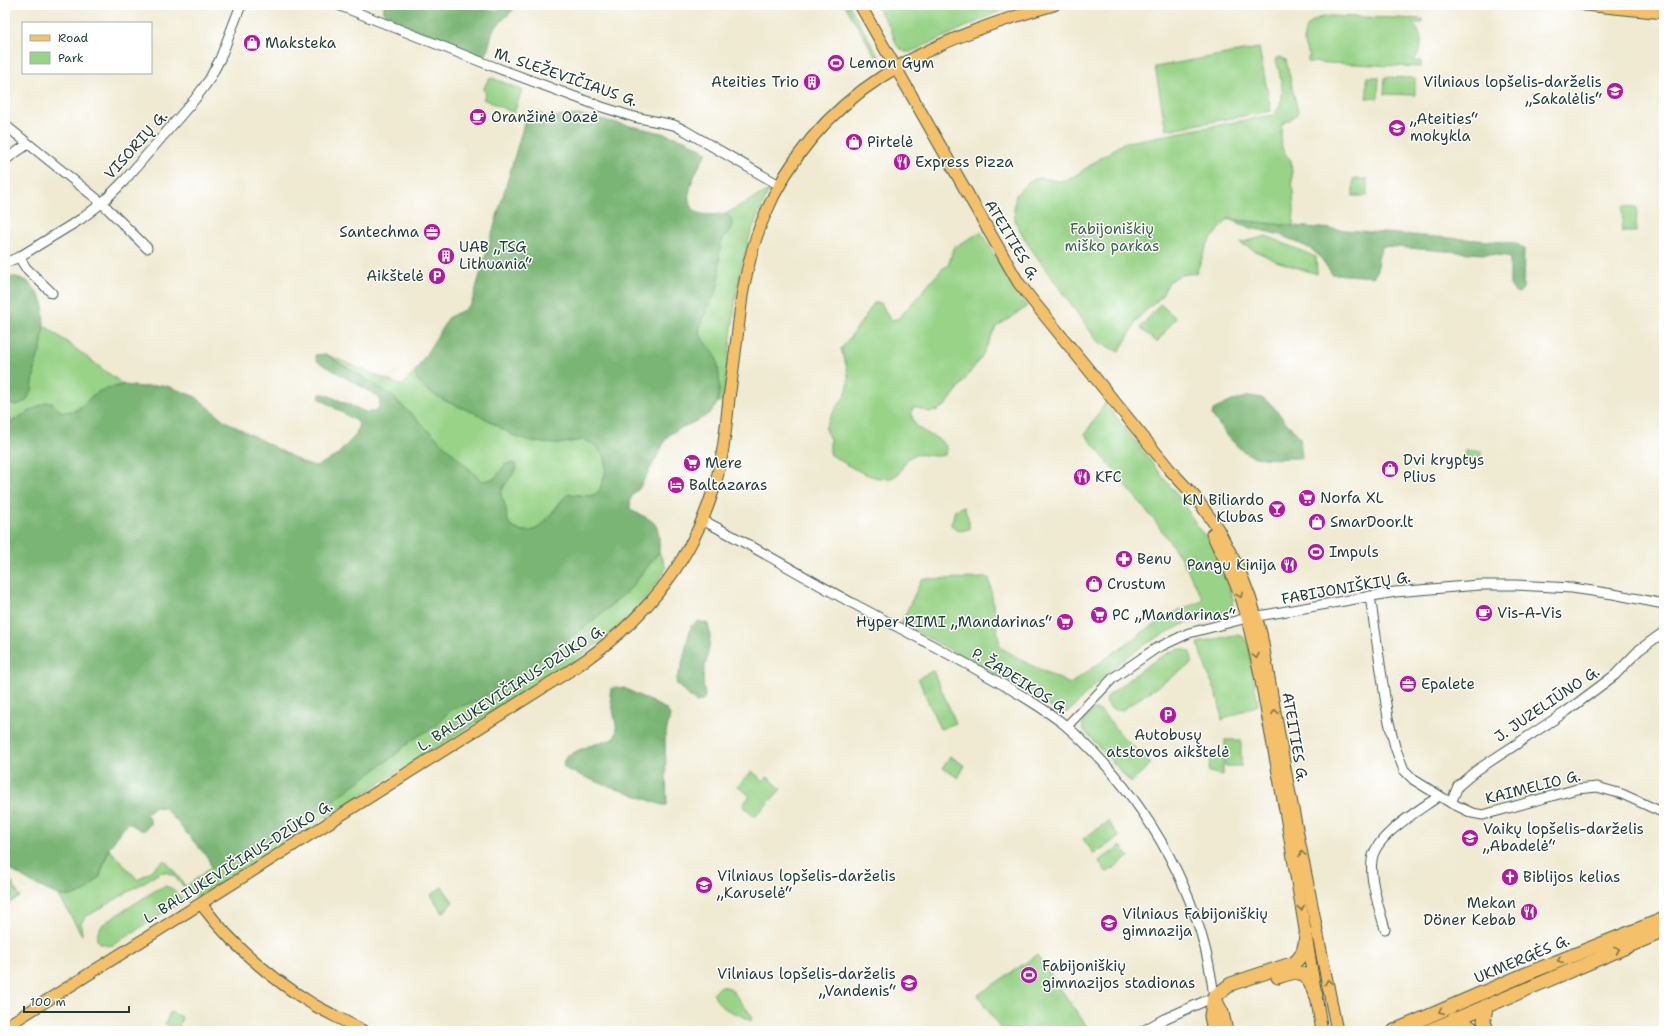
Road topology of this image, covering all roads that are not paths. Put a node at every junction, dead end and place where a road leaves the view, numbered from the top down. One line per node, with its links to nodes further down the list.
1 (241, 5): 12 (street, VISORIŲ G.)
2 (338, 5): 11 (street, M. SLEŽEVIČIAUS G.)
3 (860, 5): 7 (main road, ATEITIES G.)
4 (1054, 5): 7 (main road, L. BALIUKEVIČIAUS-DZŪKO G.)
5 (1585, 5): 6 (main road)
6 (1664, 13)
7 (896, 67): 11 (main road, L. BALIUKEVIČIAUS-DZŪKO G.); 20 (main road, ATEITIES G.)
8 (5, 125): 9 (street)
9 (28, 144): 10 (street); 12 (street)
10 (5, 160)
11 (779, 185): 17 (main road, L. BALIUKEVIČIAUS-DZŪKO G.)
12 (102, 203): 13 (street); 14 (street, VISORIŲ G.)
13 (147, 248)
14 (19, 257): 15 (street, VISORIŲ G.); 16 (street)
15 (5, 263)
16 (52, 293)
17 (702, 520): 22 (street, P. ŽADEIKOS G.); 26 (main road, L. BALIUKEVIČIAUS-DZŪKO G.)
18 (1370, 596): 19 (street, FABIJONIŠKIŲ G.); 20 (street, FABIJONIŠKIŲ G.); 23 (street, KAIMELIO G.)
19 (1664, 604)
20 (1252, 617): 22 (street, FABIJONIŠKIŲ G.); 30 (main road, ATEITIES G., one-way to 30); 41 (main road, ATEITIES G., one-way to 20)
21 (1664, 632): 24 (street, J. JUZELIŪNO G.)
22 (1066, 726): 32 (street, P. ŽADEIKOS G.)
23 (1439, 796): 24 (street, KAIMELIO G.); 28 (street)
24 (1451, 803): 25 (street, KAIMELIO G.)
25 (1664, 813)
26 (201, 904): 35 (main road, L. BALIUKEVIČIAUS-DZŪKO G.); 36 (main road)
27 (1664, 919): 42 (highway, UKMERGĖS G., one-way to 42)
28 (1386, 929)
29 (1664, 931): 33 (highway, UKMERGĖS G., one-way to 29)
30 (1306, 934): 31 (main road, ATEITIES G.); 32 (highway)
31 (1316, 995): 32 (highway); 40 (main road, ATEITIES G.)
32 (1214, 997): 37 (street); 38 (highway); 39 (highway)
33 (1486, 1006): 34 (highway, UKMERGĖS G.); 45 (highway)
34 (1454, 1020): 43 (highway, UKMERGĖS G.); 44 (highway)
35 (5, 1027)
36 (363, 1031)
37 (1143, 1031)
38 (1214, 1031)
39 (1226, 1031)
40 (1322, 1031)
41 (1337, 1031)
42 (1394, 1031)
43 (1428, 1031)
44 (1476, 1031)
45 (1487, 1031)

